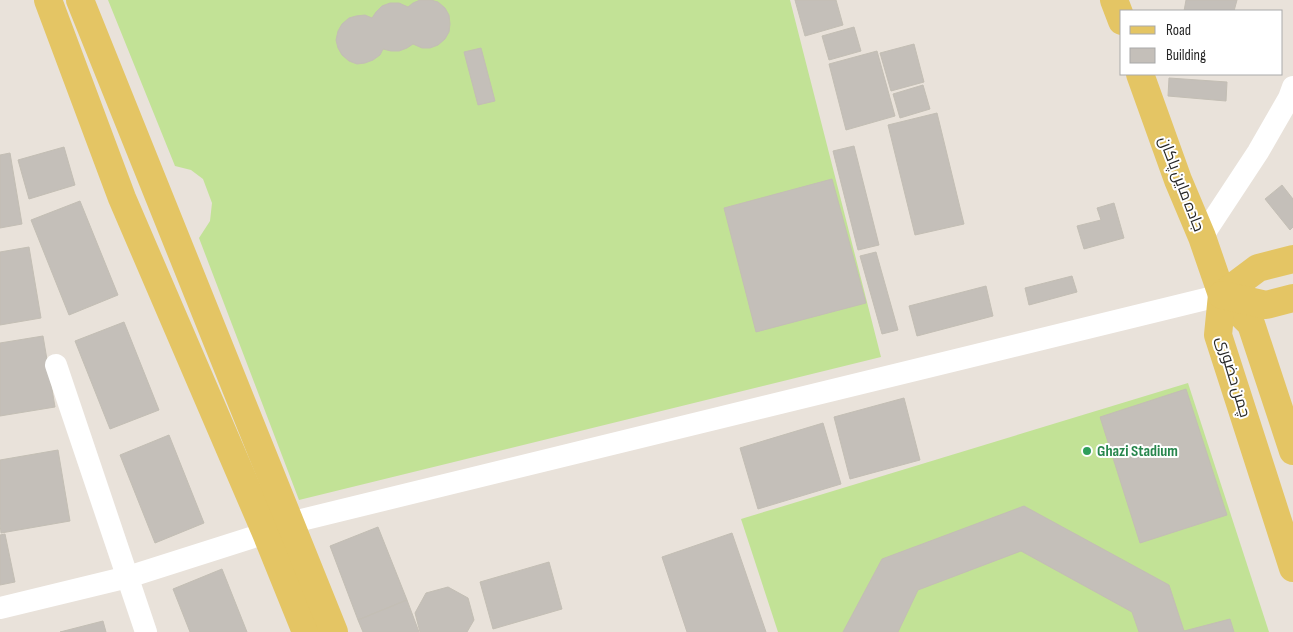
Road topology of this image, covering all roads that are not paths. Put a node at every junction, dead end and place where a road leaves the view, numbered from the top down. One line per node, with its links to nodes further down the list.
1 (48, 0): 13 (main road)
2 (80, 0): 13 (main road)
3 (1114, 0): 4 (main road)
4 (1120, 16)
5 (1140, 75): 7 (main road, جاده ماین پاکان)
6 (1293, 87): 7 (street)
7 (1202, 237): 9 (main road, جاده ماین پاکان)
8 (1293, 259): 9 (main road)
9 (1222, 294): 10 (main road); 12 (main road, چمن حضوری); 13 (street); 14 (main road, چمن حضوری)
10 (1293, 298)
11 (56, 365): 15 (street)
12 (1293, 451)
13 (277, 528): 15 (street); 18 (main road); 19 (main road)
14 (1293, 568)
15 (128, 577): 16 (street); 17 (street)
16 (0, 608)
17 (146, 632)
18 (306, 632)
19 (334, 632)

